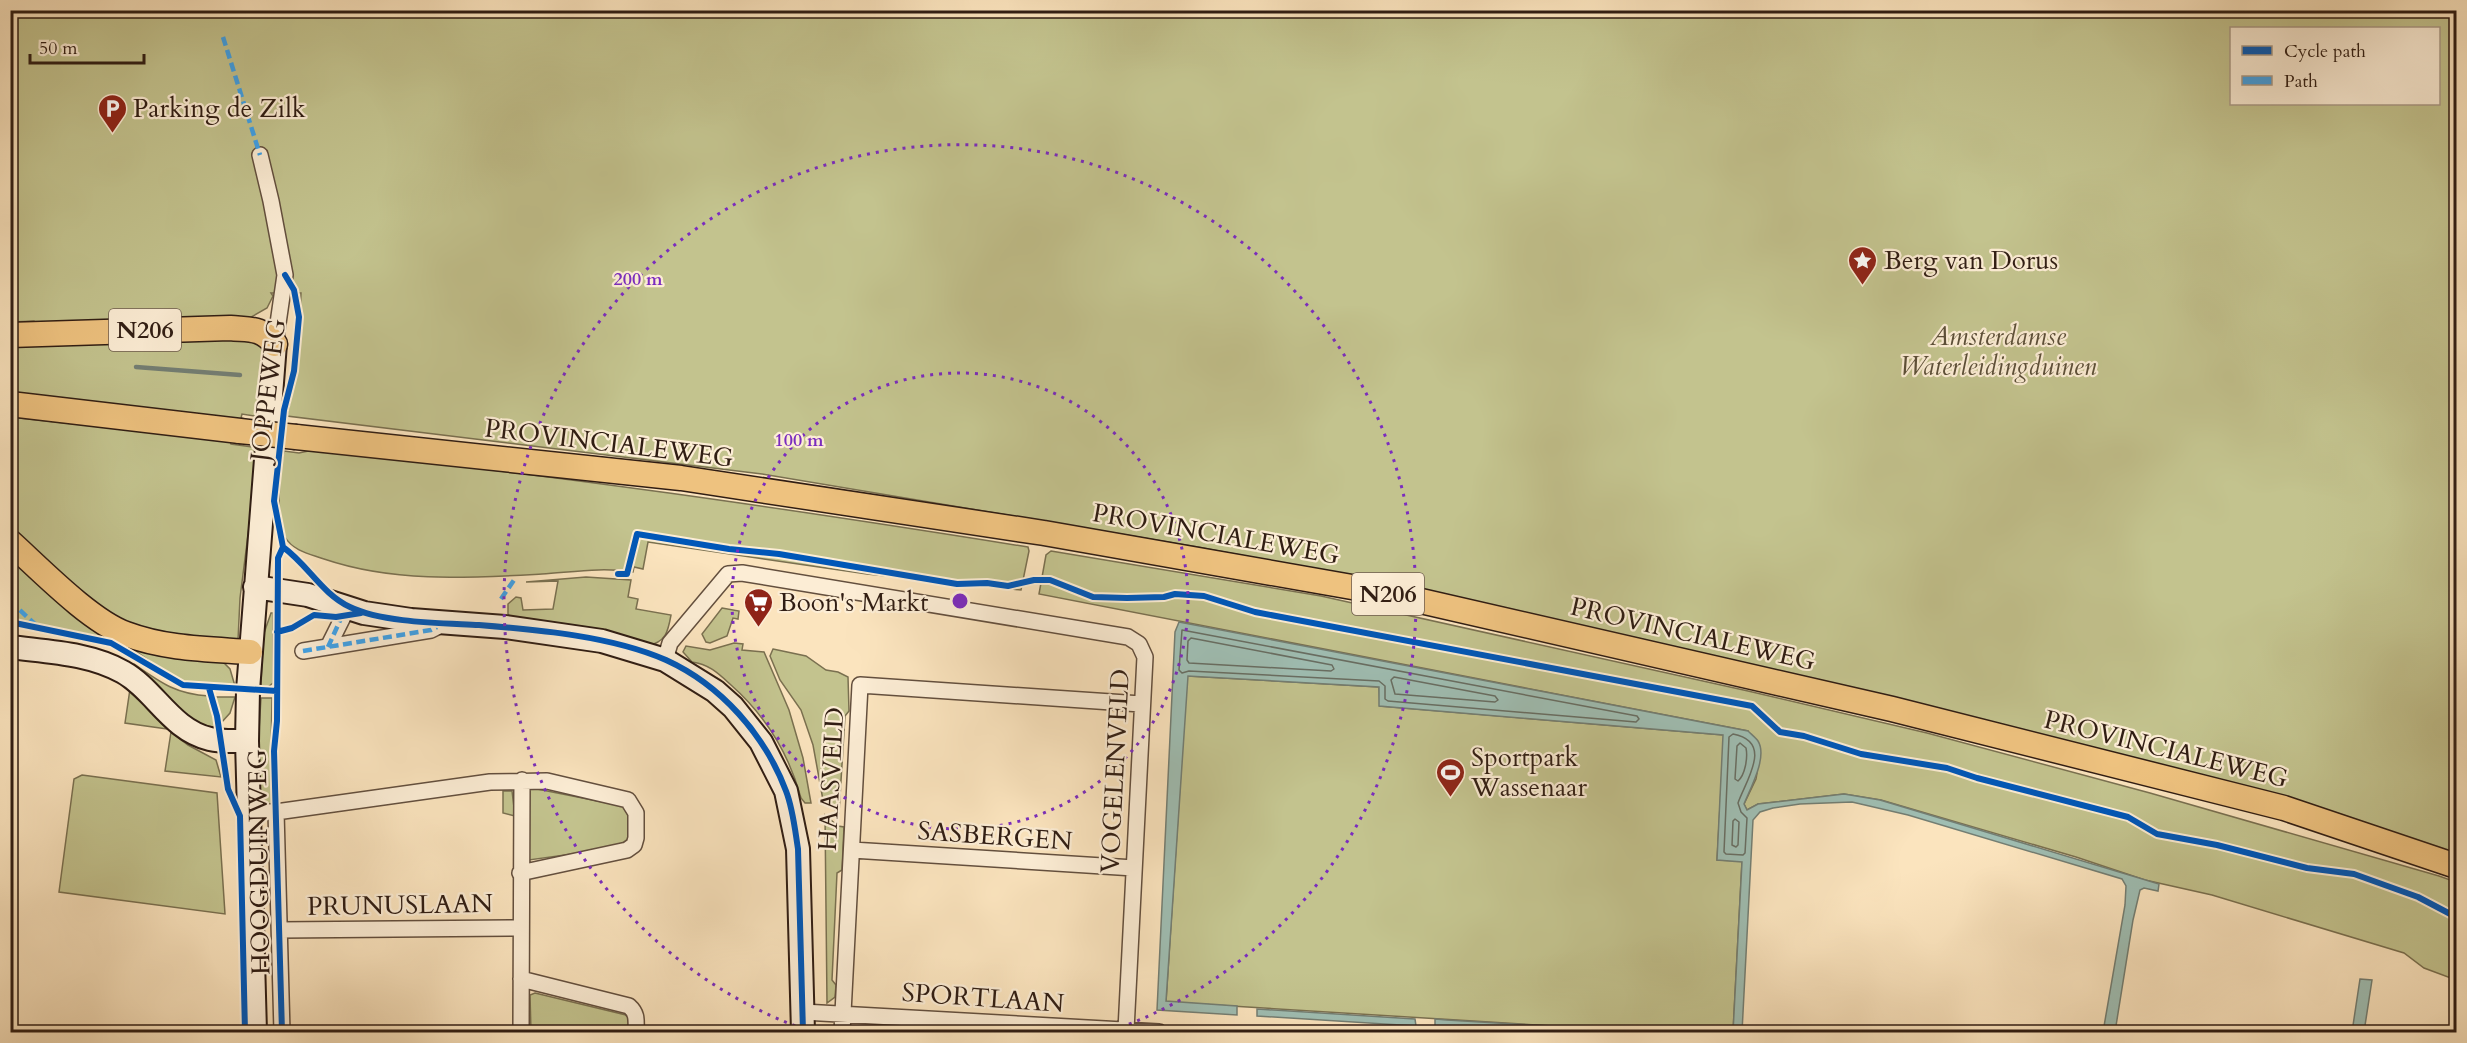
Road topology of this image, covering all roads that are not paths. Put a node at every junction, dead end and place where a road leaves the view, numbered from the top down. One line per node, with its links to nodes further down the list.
1 (260, 155): 3 (street, JOPPEWEG)
2 (10, 335): 3 (main road, N206)
3 (275, 344): 6 (street, JOPPEWEG)
4 (10, 404): 20 (main road, PROVINCIALEWEG / N206, bridge)
5 (10, 542): 12 (main road)
6 (255, 587): 7 (street); 12 (street, HOOGDUINWEG)
7 (348, 607): 8 (street); 10 (street)
8 (445, 623): 10 (street); 13 (street)
9 (10, 647): 15 (street)
10 (328, 647): 11 (street)
11 (303, 651)
12 (250, 652): 15 (street, HOOGDUINWEG)
13 (665, 660): 14 (street, VOGELENVELD); 27 (street)
14 (1141, 704): 19 (street, HAASVELD); 21 (street, VOGELENVELD)
15 (247, 741): 17 (street, HOOGDUINWEG)
16 (522, 780): 18 (street); 22 (street); 22 (street)
17 (250, 812): 18 (street); 30 (street, HOOGDUINWEG)
18 (276, 812): 24 (street, HOOGDUINWEG)
19 (852, 850): 21 (street, SASBERGEN); 26 (street, HAASVELD)
20 (2457, 866)
21 (1134, 868): 29 (street, VOGELENVELD)
22 (520, 873): 23 (street)
23 (521, 928): 24 (street, PRUNUSLAAN); 25 (street)
24 (280, 930): 31 (street, HOOGDUINWEG)
25 (521, 980): 32 (street); 33 (street)
26 (842, 1013): 27 (street, SPORTLAAN); 28 (street, SPORTLAAN); 34 (street, HAASVELD)
27 (803, 1022)
28 (1070, 1030): 29 (street, SPORTLAAN)
29 (1126, 1030): 35 (street, SPORTLAAN)
30 (255, 1032)
31 (282, 1032)
32 (521, 1032)
33 (636, 1032)
34 (842, 1032)
35 (1159, 1032)

